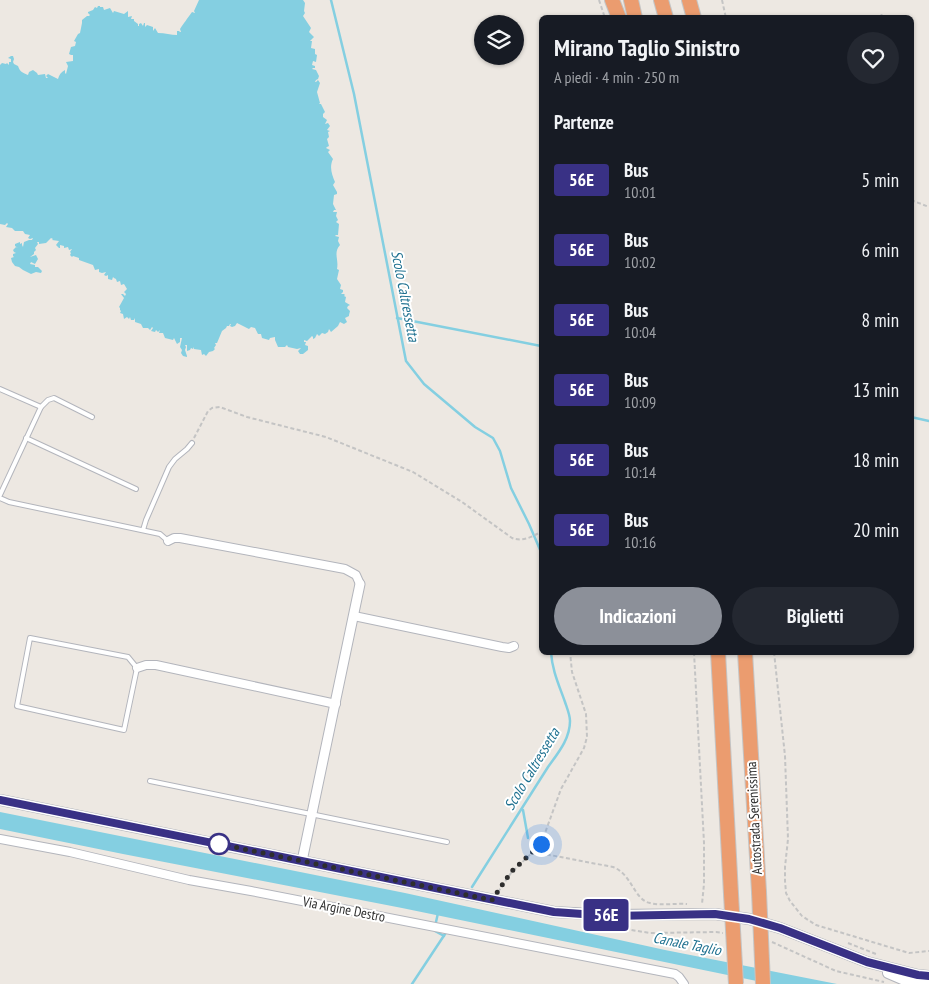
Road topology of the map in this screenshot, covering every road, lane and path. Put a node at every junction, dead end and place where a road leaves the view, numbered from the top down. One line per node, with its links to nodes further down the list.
1 (599, 0): 8 (path)
2 (612, 0): 9 (highway)
3 (631, 0): 10 (highway)
4 (662, 0): 11 (highway)
5 (689, 0): 12 (highway)
6 (722, 0): 13 (path)
7 (882, 12): 14 (path)
8 (604, 15)
9 (618, 15)
10 (635, 15)
11 (665, 15)
12 (693, 15)
13 (725, 15)
14 (882, 15)
15 (914, 201): 16 (path)
16 (929, 207)
17 (0, 389): 18 (lane)
18 (41, 407): 19 (lane); 20 (lane)
19 (92, 416)
20 (26, 438): 22 (lane); 23 (lane)
21 (192, 443): 24 (lane); 25 (path)
22 (136, 489)
23 (0, 496): 24 (lane)
24 (143, 530): 26 (lane)
25 (539, 533)
26 (168, 541): 27 (street)
27 (360, 584): 28 (street)
28 (354, 616): 29 (street); 36 (street)
29 (514, 646)
30 (570, 655): 43 (path)
31 (694, 655): 44 (path)
32 (718, 655): 49 (highway, Autostrada Serenissima, bridge)
33 (745, 655): 50 (highway, Autostrada Serenissima, bridge)
34 (774, 655): 45 (path)
35 (137, 668): 35 (lane); 36 (street)
36 (336, 704): 39 (street)
37 (150, 781): 39 (lane)
38 (0, 800): 42 (main road)
39 (312, 815): 41 (lane); 42 (street)
40 (0, 839): 48 (street, Via Argine Destro)
41 (447, 842)
42 (302, 861): 43 (main road)
43 (492, 900): 46 (main road)
44 (702, 904)
45 (929, 951)
46 (867, 962): 47 (main road); 51 (main road)
47 (929, 976)
48 (684, 984)
49 (736, 984)
50 (763, 984)
51 (928, 984)

